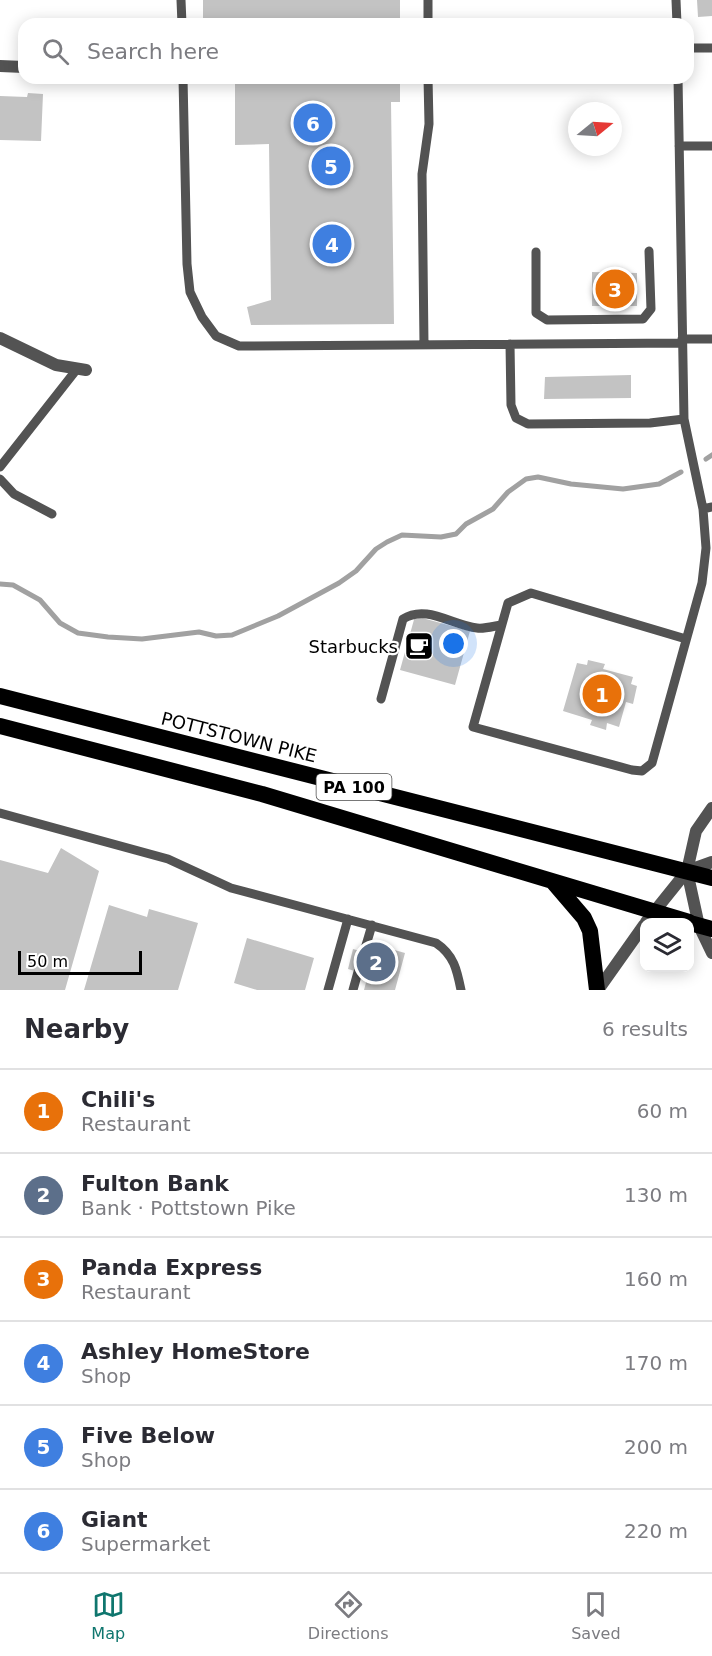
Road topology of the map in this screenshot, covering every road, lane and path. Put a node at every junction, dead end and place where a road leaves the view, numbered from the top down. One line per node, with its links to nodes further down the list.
1 (181, 0): 4 (lane)
2 (428, 0): 5 (lane)
3 (676, 0): 6 (lane)
4 (182, 18)
5 (428, 18)
6 (676, 18)
7 (694, 48): 8 (lane)
8 (712, 48)
9 (0, 66): 10 (street)
10 (18, 67)
11 (183, 84): 21 (lane)
12 (428, 84): 21 (lane)
13 (678, 84): 14 (lane)
14 (679, 146): 15 (lane); 20 (lane)
15 (712, 146)
16 (650, 250): 17 (lane)
17 (536, 252)
18 (0, 338): 23 (street)
19 (712, 339): 20 (lane)
20 (682, 341): 22 (lane); 24 (lane)
21 (424, 344): 22 (lane)
22 (510, 344): 24 (lane)
23 (82, 370): 25 (lane)
24 (684, 419): 27 (lane)
25 (0, 467)
26 (0, 479): 28 (lane)
27 (707, 508): 30 (lane)
28 (52, 514)
29 (501, 625): 30 (lane); 30 (lane); 32 (lane)
30 (686, 639)
31 (0, 696): 37 (highway, POTTSTOWN PIKE / PA 100)
32 (381, 699)
33 (0, 726): 39 (highway, PA 100)
34 (712, 808): 37 (street)
35 (0, 813): 42 (lane)
36 (712, 862): 37 (street)
37 (687, 872): 38 (highway, POTTSTOWN PIKE / PA 100); 41 (street); 44 (street)
38 (712, 878)
39 (554, 882): 40 (highway, PA 100); 52 (highway)
40 (643, 918)
41 (650, 918)
42 (348, 919): 43 (lane); 49 (lane)
43 (372, 925): 46 (lane); 51 (lane)
44 (697, 925): 47 (street)
45 (640, 931): 52 (street)
46 (364, 952)
47 (712, 953)
48 (358, 972): 50 (lane)
49 (328, 990)
50 (353, 990)
51 (460, 990)
52 (598, 990)

